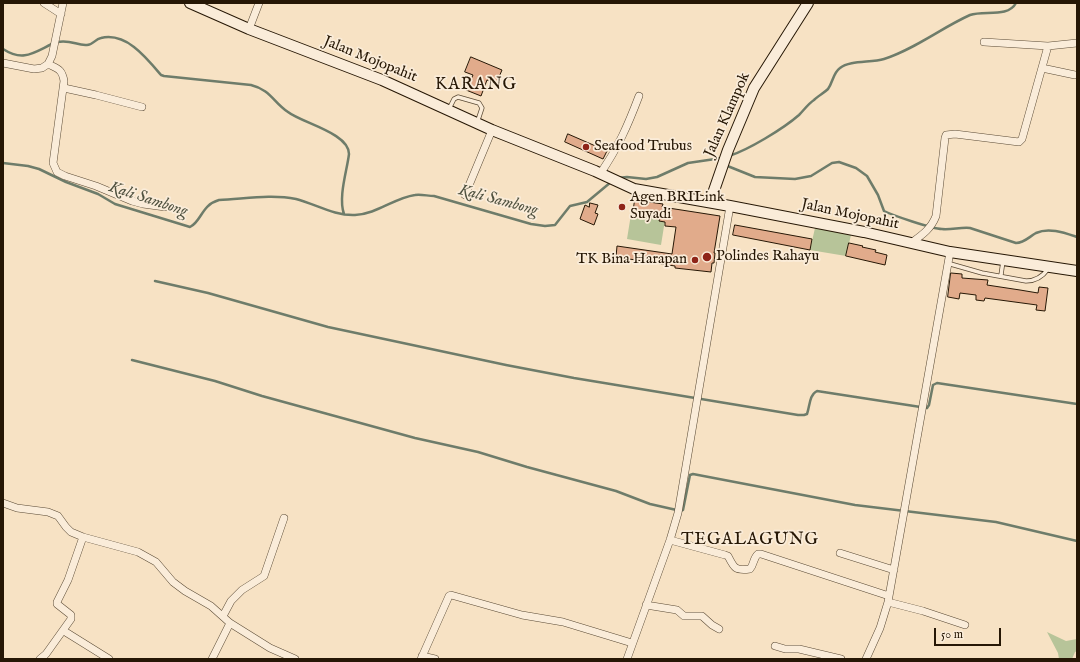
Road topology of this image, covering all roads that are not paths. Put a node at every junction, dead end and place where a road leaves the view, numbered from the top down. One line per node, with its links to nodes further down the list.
1 (44, 3): 6 (street)
2 (63, 3): 6 (street)
3 (190, 3): 7 (street, Jalan Mojopahit)
4 (259, 3): 7 (street)
5 (808, 3): 23 (street, Jalan Klampok)
6 (61, 14): 12 (street)
7 (249, 29): 18 (street, Jalan Mojopahit)
8 (984, 42): 10 (street)
9 (1077, 43): 10 (street)
10 (1048, 46): 13 (street)
11 (3, 63): 12 (street)
12 (48, 64): 15 (street)
13 (1042, 68): 14 (street); 26 (street)
14 (1075, 75)
15 (64, 88): 17 (street); 25 (street)
16 (639, 96): 21 (street)
17 (142, 107)
18 (449, 110): 19 (street, Jalan Mojopahit); 19 (lane)
19 (477, 123): 20 (street, Jalan Mojopahit)
20 (492, 130): 21 (street, Jalan Mojopahit); 22 (street)
21 (602, 175): 23 (street, Jalan Mojopahit)
22 (465, 195)
23 (710, 202): 24 (street, Jalan Mojopahit)
24 (730, 206): 26 (street, Jalan Mojopahit); 38 (street)
25 (165, 207)
26 (911, 243): 27 (street, Jalan Mojopahit)
27 (950, 252): 28 (street, Jalan Mojopahit); 30 (street)
28 (964, 254): 29 (street, Jalan Mojopahit); 31 (lane)
29 (1003, 260): 32 (street, Jalan Mojopahit); 34 (lane)
30 (948, 263): 31 (lane); 40 (street)
31 (961, 266): 34 (lane)
32 (1050, 267): 33 (street, Jalan Mojopahit); 34 (lane)
33 (1077, 271)
34 (1001, 276)
35 (3, 503): 37 (street)
36 (284, 518): 43 (street)
37 (83, 537): 43 (street); 47 (street)
38 (670, 540): 41 (street); 42 (street)
39 (840, 553): 40 (street)
40 (894, 570): 41 (street)
41 (888, 599): 45 (street); 58 (street)
42 (646, 605): 46 (street); 48 (street)
43 (223, 616): 44 (street)
44 (230, 623): 53 (street); 54 (street)
45 (965, 625)
46 (719, 629)
47 (64, 631): 51 (street); 52 (street)
48 (632, 643): 50 (street); 56 (street)
49 (775, 646): 57 (street)
50 (421, 657): 55 (street)
51 (40, 659)
52 (109, 659)
53 (212, 659)
54 (295, 659)
55 (435, 659)
56 (627, 659)
57 (840, 659)
58 (866, 659)

